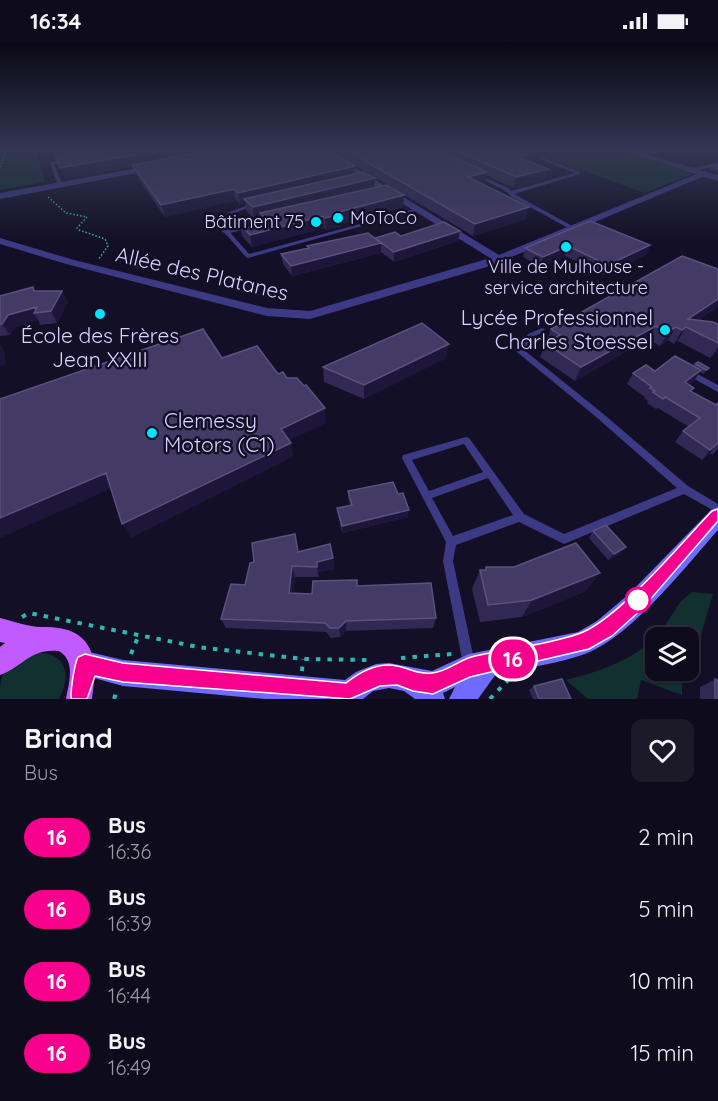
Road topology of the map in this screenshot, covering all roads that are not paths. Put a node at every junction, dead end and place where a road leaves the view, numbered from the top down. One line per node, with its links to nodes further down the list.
1 (58, 180): 9 (lane)
2 (85, 180): 9 (street)
3 (359, 180): 8 (lane)
4 (368, 180): 10 (street)
5 (485, 180): 11 (lane)
6 (556, 180): 11 (lane)
7 (691, 180): 20 (street, Allée des Platanes)
8 (355, 181)
9 (60, 184): 13 (street)
10 (387, 191): 12 (street); 15 (street)
11 (511, 193): 17 (lane)
12 (376, 194)
13 (0, 196)
14 (257, 204): 19 (lane)
15 (417, 210): 21 (lane); 23 (street)
16 (557, 210): 17 (lane)
17 (549, 214): 20 (lane)
18 (265, 222): 19 (street)
19 (243, 227): 21 (street)
20 (572, 228): 23 (street, Allée des Platanes)
21 (226, 231)
22 (0, 241): 23 (street, Allée des Platanes)
23 (499, 259)
24 (542, 330): 28 (lane)
25 (680, 368): 26 (lane)
26 (718, 389)
27 (489, 474): 29 (lane); 29 (lane); 32 (lane)
28 (685, 489): 30 (lane); 32 (lane)
29 (426, 496): 33 (lane)
30 (718, 509)
31 (718, 516): 36 (main road)
32 (520, 517): 33 (lane)
33 (451, 542): 36 (lane)
34 (2, 630): 35 (main road)
35 (40, 639): 37 (main road); 38 (main road)
36 (474, 661): 39 (main road); 43 (main road)
37 (0, 663)
38 (85, 664): 40 (main road); 41 (main road)
39 (413, 681): 40 (main road); 42 (main road)
40 (348, 696)
41 (80, 699)
42 (432, 699)
43 (462, 699)

